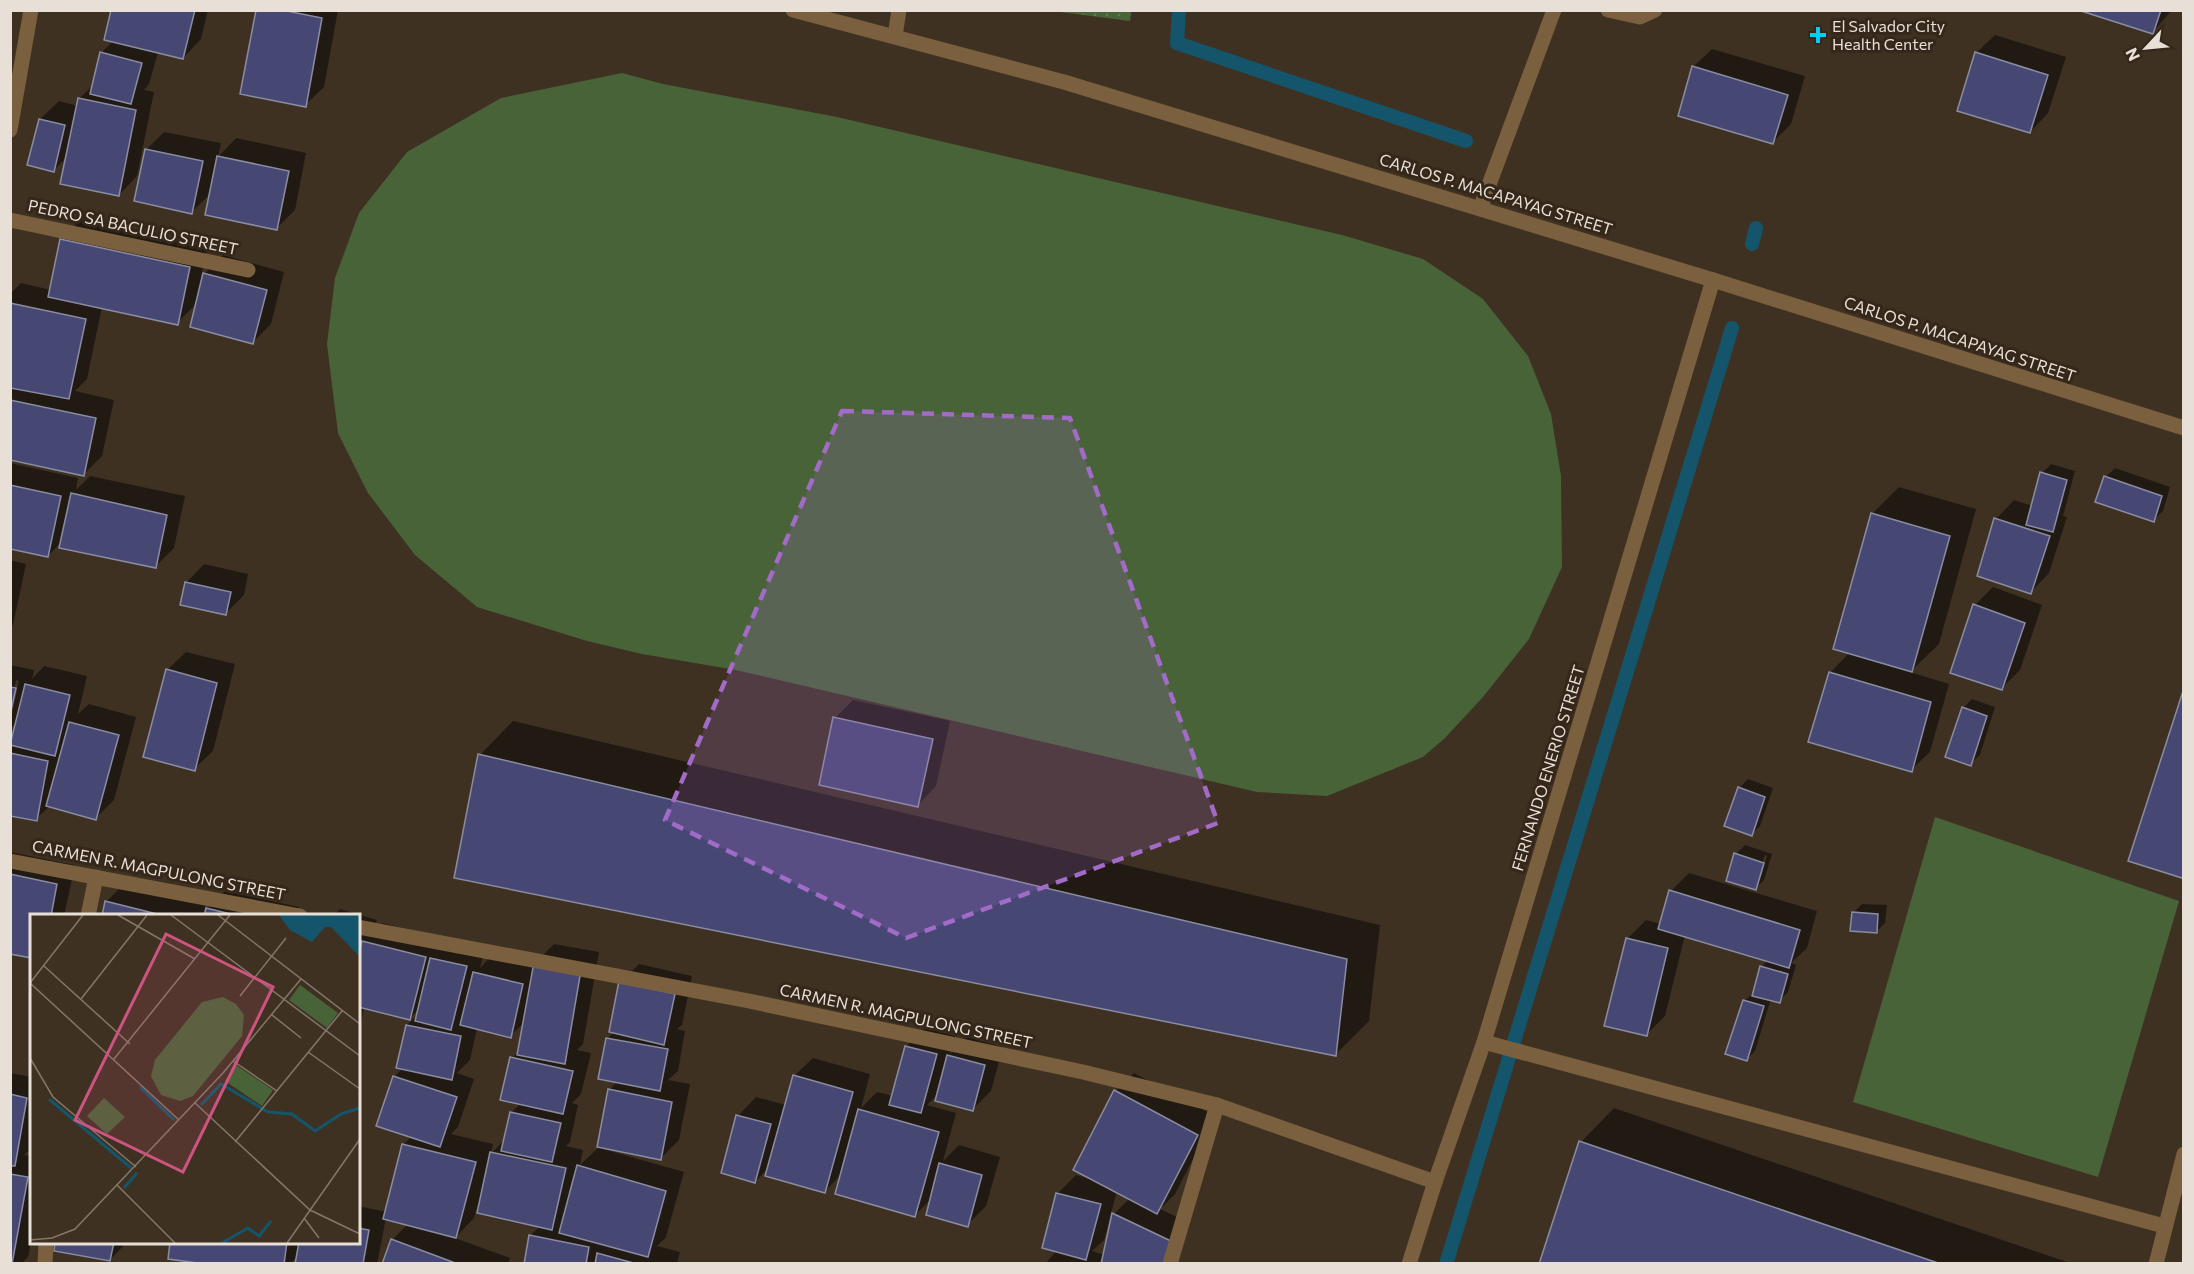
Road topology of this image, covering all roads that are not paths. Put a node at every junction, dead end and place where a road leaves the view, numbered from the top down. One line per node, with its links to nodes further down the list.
1 (31, 10): 8 (street)
2 (793, 10): 7 (street, CARLOS P. MACAPAYAG STREET)
3 (899, 10): 7 (street)
4 (1554, 10): 9 (street)
5 (1608, 10): 6 (street)
6 (1655, 10)
7 (895, 36): 9 (street, CARLOS P. MACAPAYAG STREET)
8 (10, 130)
9 (1480, 209): 12 (street, CARLOS P. MACAPAYAG STREET)
10 (10, 220): 11 (street, PEDRO SA BACULIO STREET)
11 (248, 270)
12 (1713, 280): 13 (street, CARLOS P. MACAPAYAG STREET); 19 (street, FERNANDO ENERIO STREET)
13 (2184, 428)
14 (10, 861): 15 (street, CARMEN R. MAGPULONG STREET)
15 (96, 877): 16 (street); 17 (street, CARMEN R. MAGPULONG STREET)
16 (88, 914)
17 (295, 914)
18 (360, 927): 20 (street, CARMEN R. MAGPULONG STREET)
19 (1492, 1044): 22 (street, FERNANDO ENERIO STREET); 23 (street)
20 (1216, 1105): 22 (street, CARMEN R. MAGPULONG STREET); 26 (street)
21 (2184, 1154): 23 (street)
22 (1435, 1182): 27 (street, FERNANDO ENERIO STREET)
23 (2164, 1226): 28 (street)
24 (46, 1244): 25 (street)
25 (45, 1263)
26 (1170, 1263)
27 (1409, 1263)
28 (2156, 1263)

